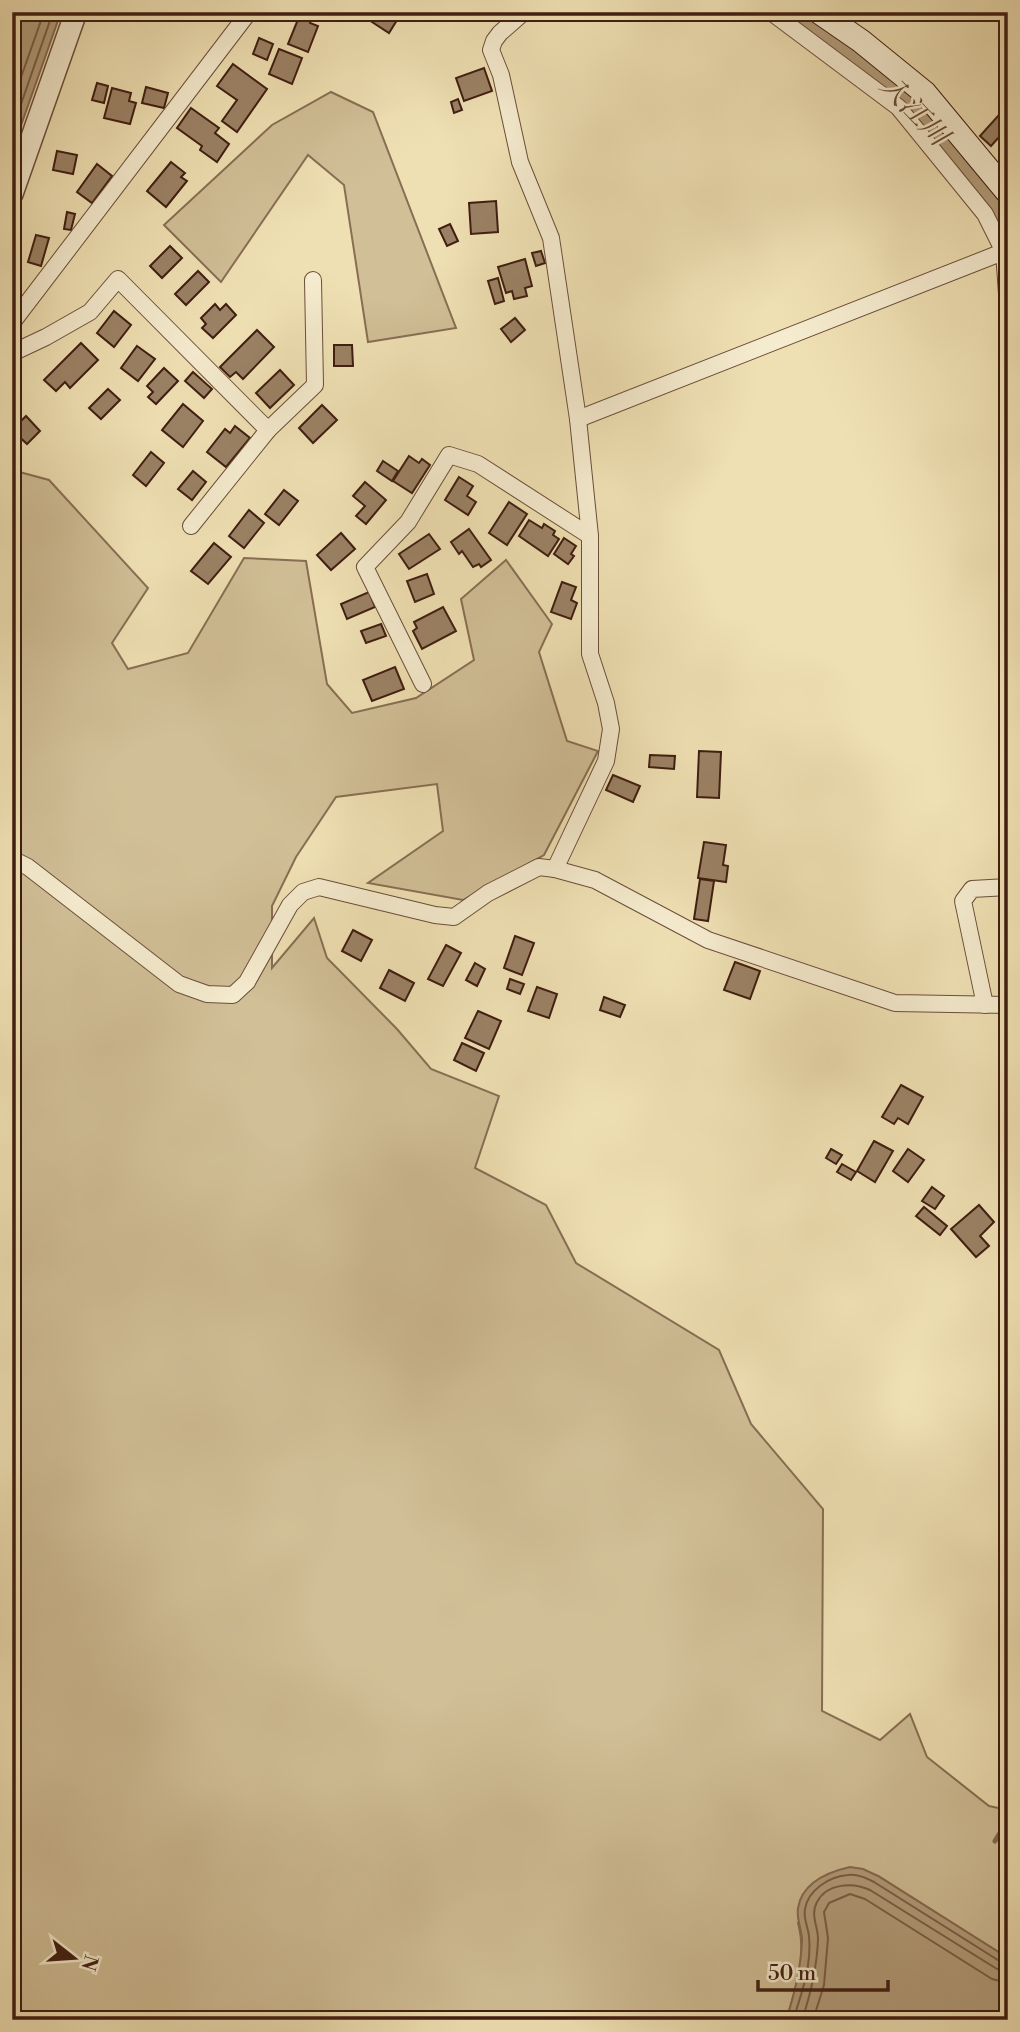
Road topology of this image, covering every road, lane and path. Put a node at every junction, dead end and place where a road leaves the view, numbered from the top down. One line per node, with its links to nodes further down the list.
1 (76, 12): 7 (street)
2 (249, 12): 11 (street)
3 (524, 12): 13 (street)
4 (771, 12): 8 (street)
5 (819, 12): 6 (main road)
6 (1008, 193)
7 (12, 194)
8 (1006, 251): 10 (street); 13 (street)
9 (313, 280): 14 (street)
10 (1008, 307)
11 (12, 323)
12 (12, 353): 14 (street)
13 (578, 419): 16 (street)
14 (268, 430): 15 (street)
15 (191, 526)
16 (590, 536): 17 (street); 19 (street)
17 (423, 684)
18 (12, 859): 19 (street)
19 (555, 869): 21 (street)
20 (1008, 887): 21 (street)
21 (985, 1005): 22 (street)
22 (1008, 1005)

